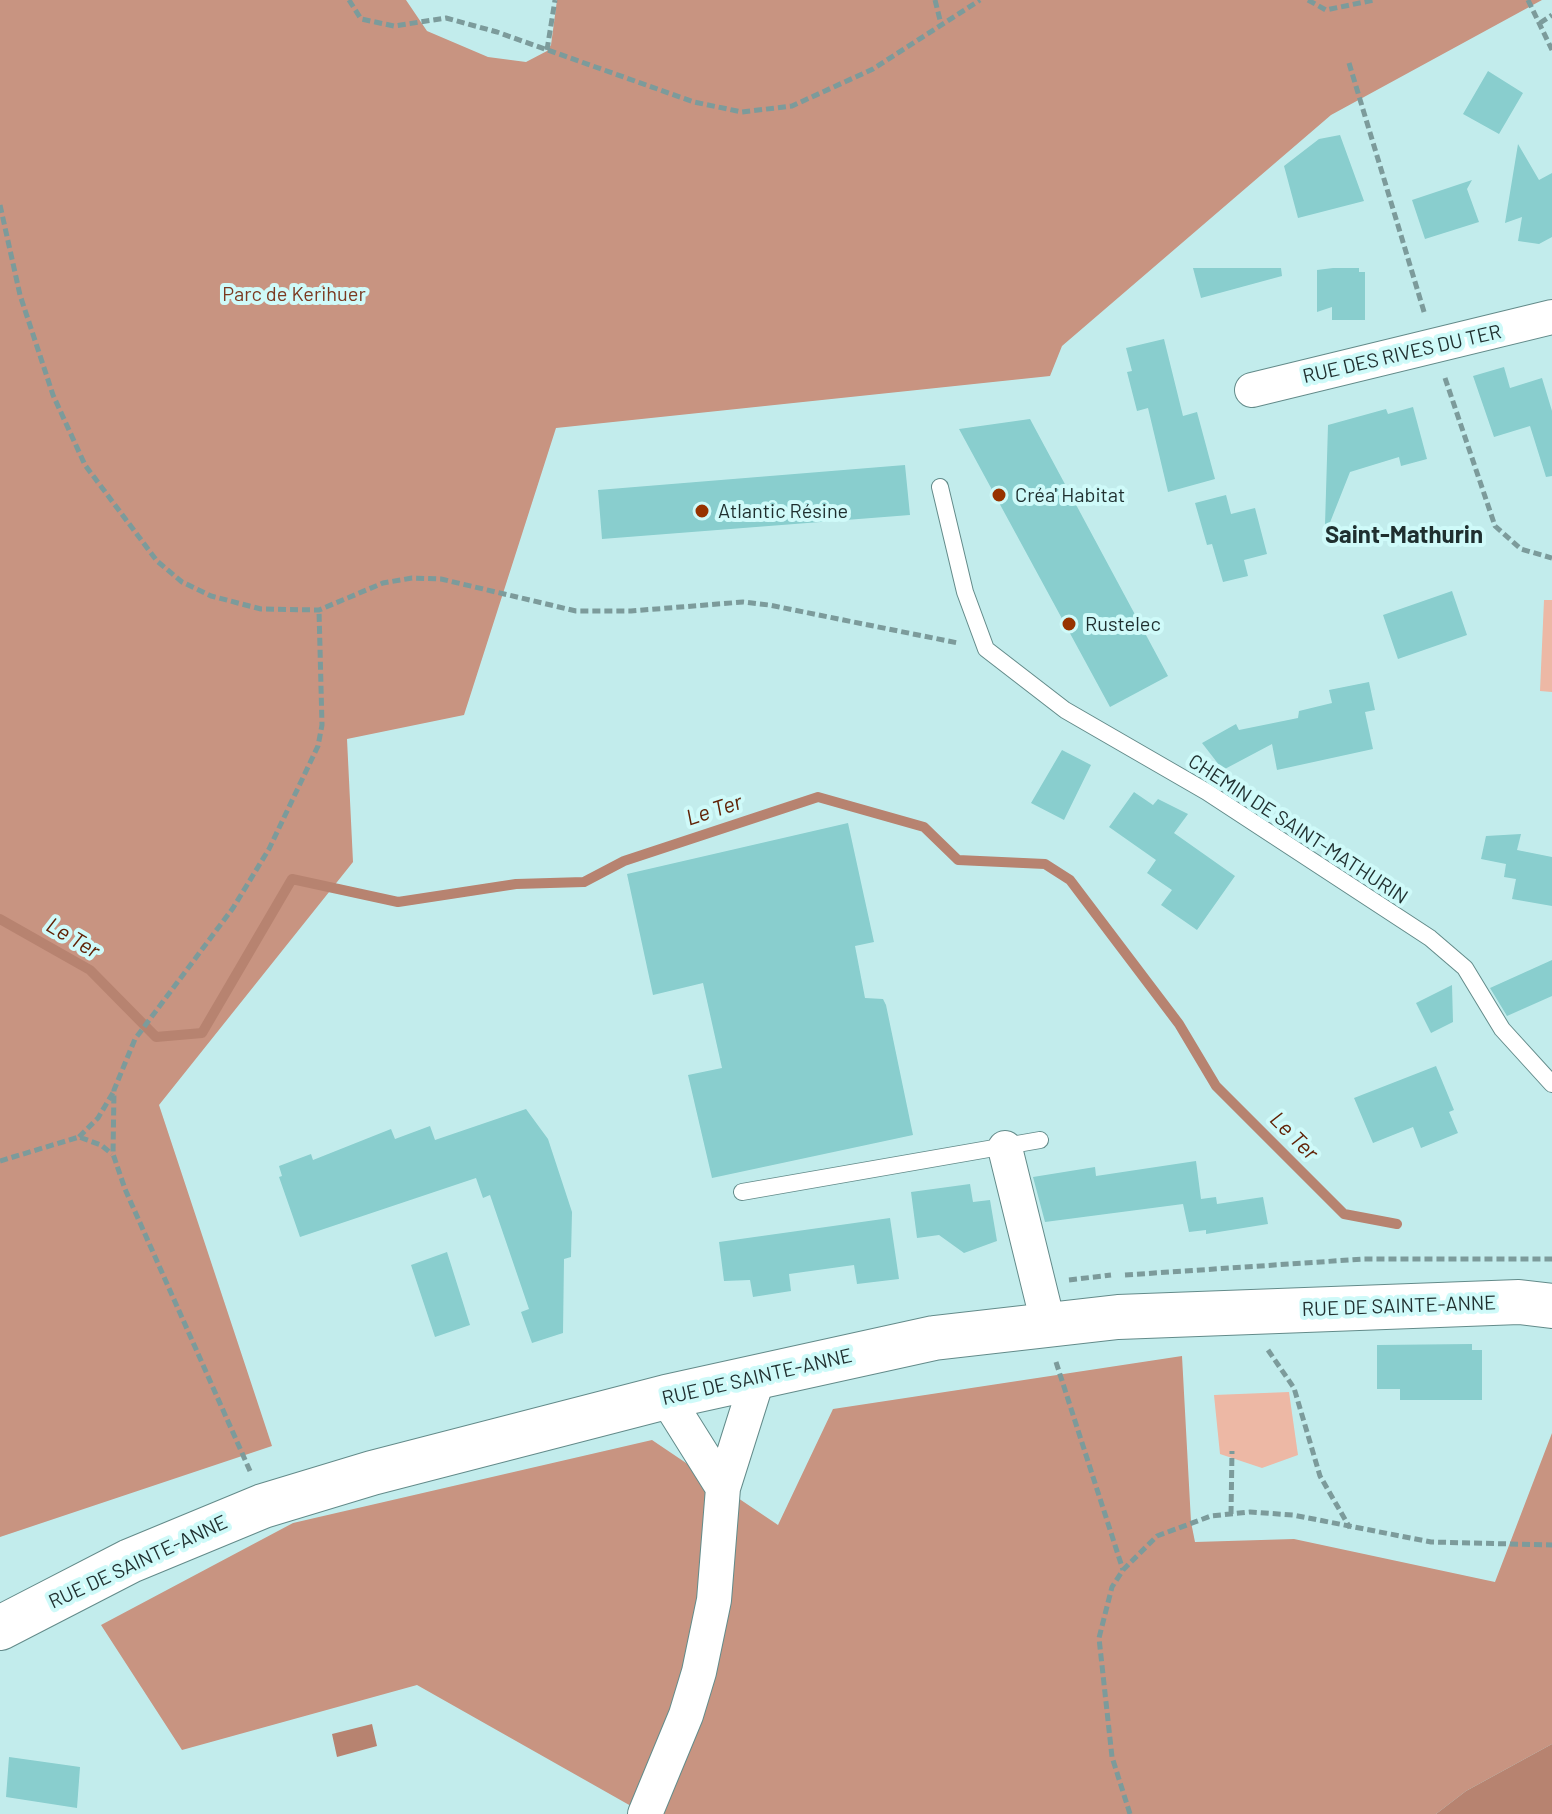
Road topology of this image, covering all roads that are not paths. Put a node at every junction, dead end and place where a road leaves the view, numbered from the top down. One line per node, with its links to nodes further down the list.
1 (1552, 317): 2 (street, RUE DES RIVES DU TER)
2 (1252, 390)
3 (940, 487): 4 (lane, CHEMIN DE SAINT-MATHURIN)
4 (1552, 1084)
5 (1040, 1140): 6 (lane)
6 (1005, 1148): 7 (lane); 9 (street)
7 (742, 1192)
8 (1552, 1306): 9 (street, RUE DE SAINTE-ANNE)
9 (1053, 1330): 10 (street, RUE DE SAINTE-ANNE)
10 (758, 1377): 11 (street, RUE DE SAINTE-ANNE); 12 (street)
11 (666, 1397): 12 (street); 13 (street, RUE DE SAINTE-ANNE)
12 (723, 1488): 14 (street)
13 (0, 1628)
14 (645, 1814)

